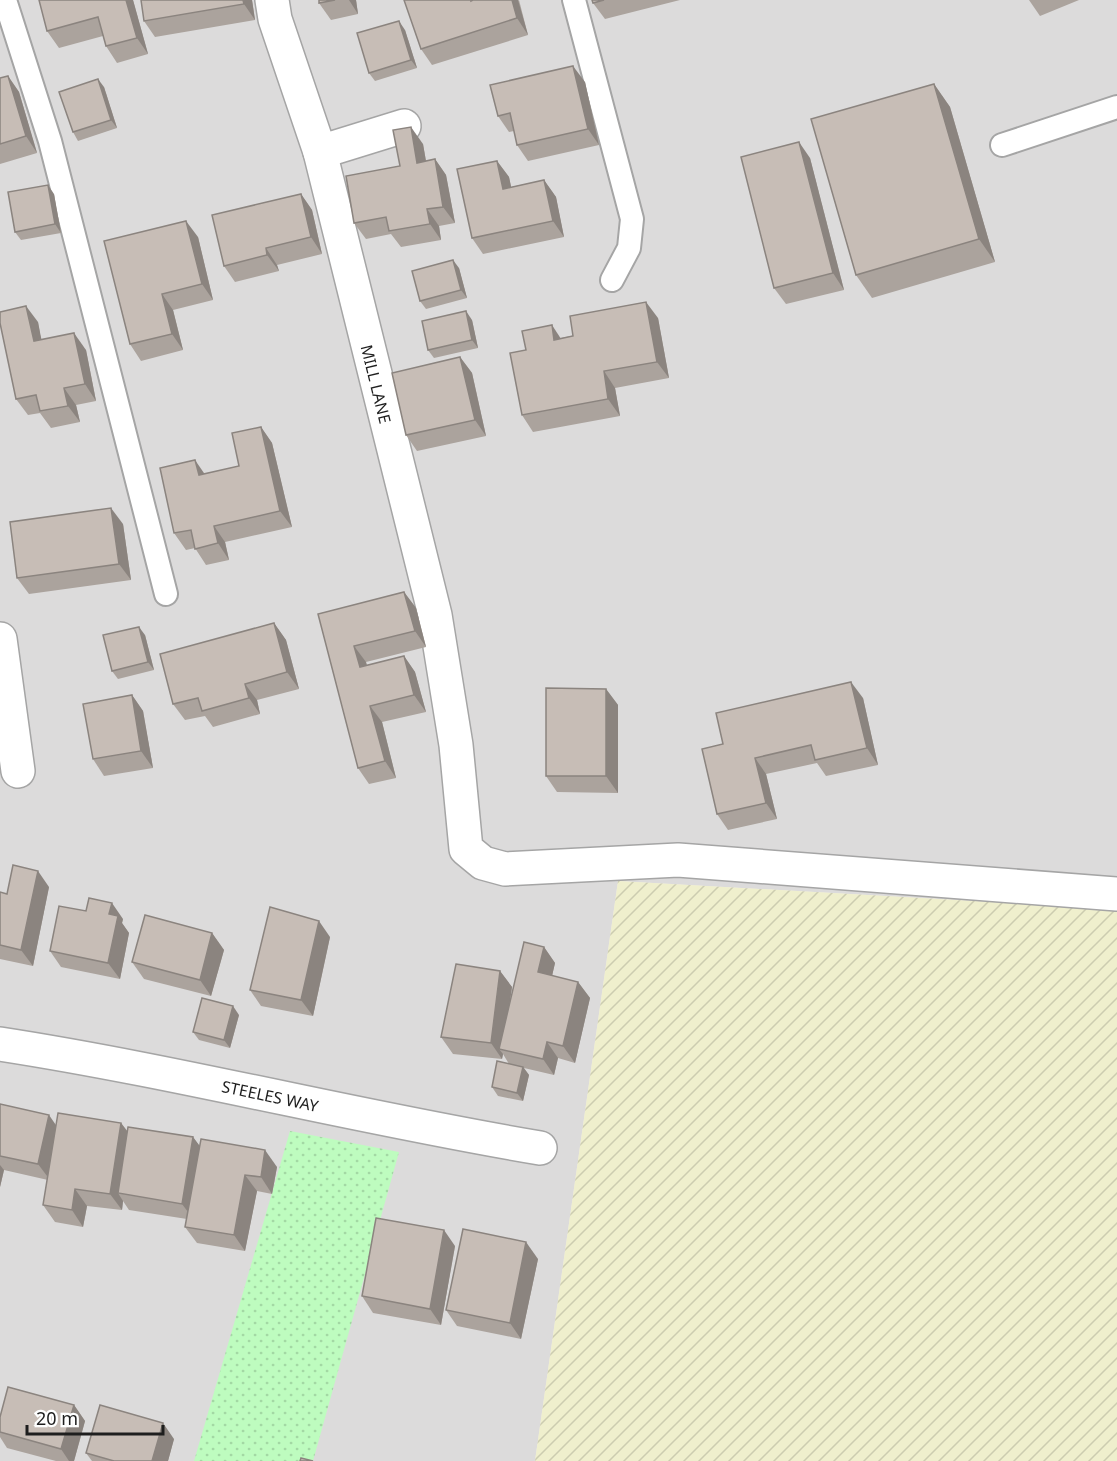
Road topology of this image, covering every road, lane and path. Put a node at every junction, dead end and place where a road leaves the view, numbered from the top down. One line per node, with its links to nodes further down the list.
1 (5, 0): 9 (lane)
2 (272, 0): 7 (street, MILL LANE)
3 (574, 0): 8 (lane)
4 (1117, 107): 6 (lane)
5 (404, 126): 7 (street)
6 (1002, 145)
7 (320, 152): 12 (street, MILL LANE)
8 (612, 280)
9 (166, 594)
10 (0, 639): 11 (street)
11 (18, 771)
12 (1117, 894)
13 (0, 1044): 14 (street, STEELES WAY)
14 (540, 1148)

